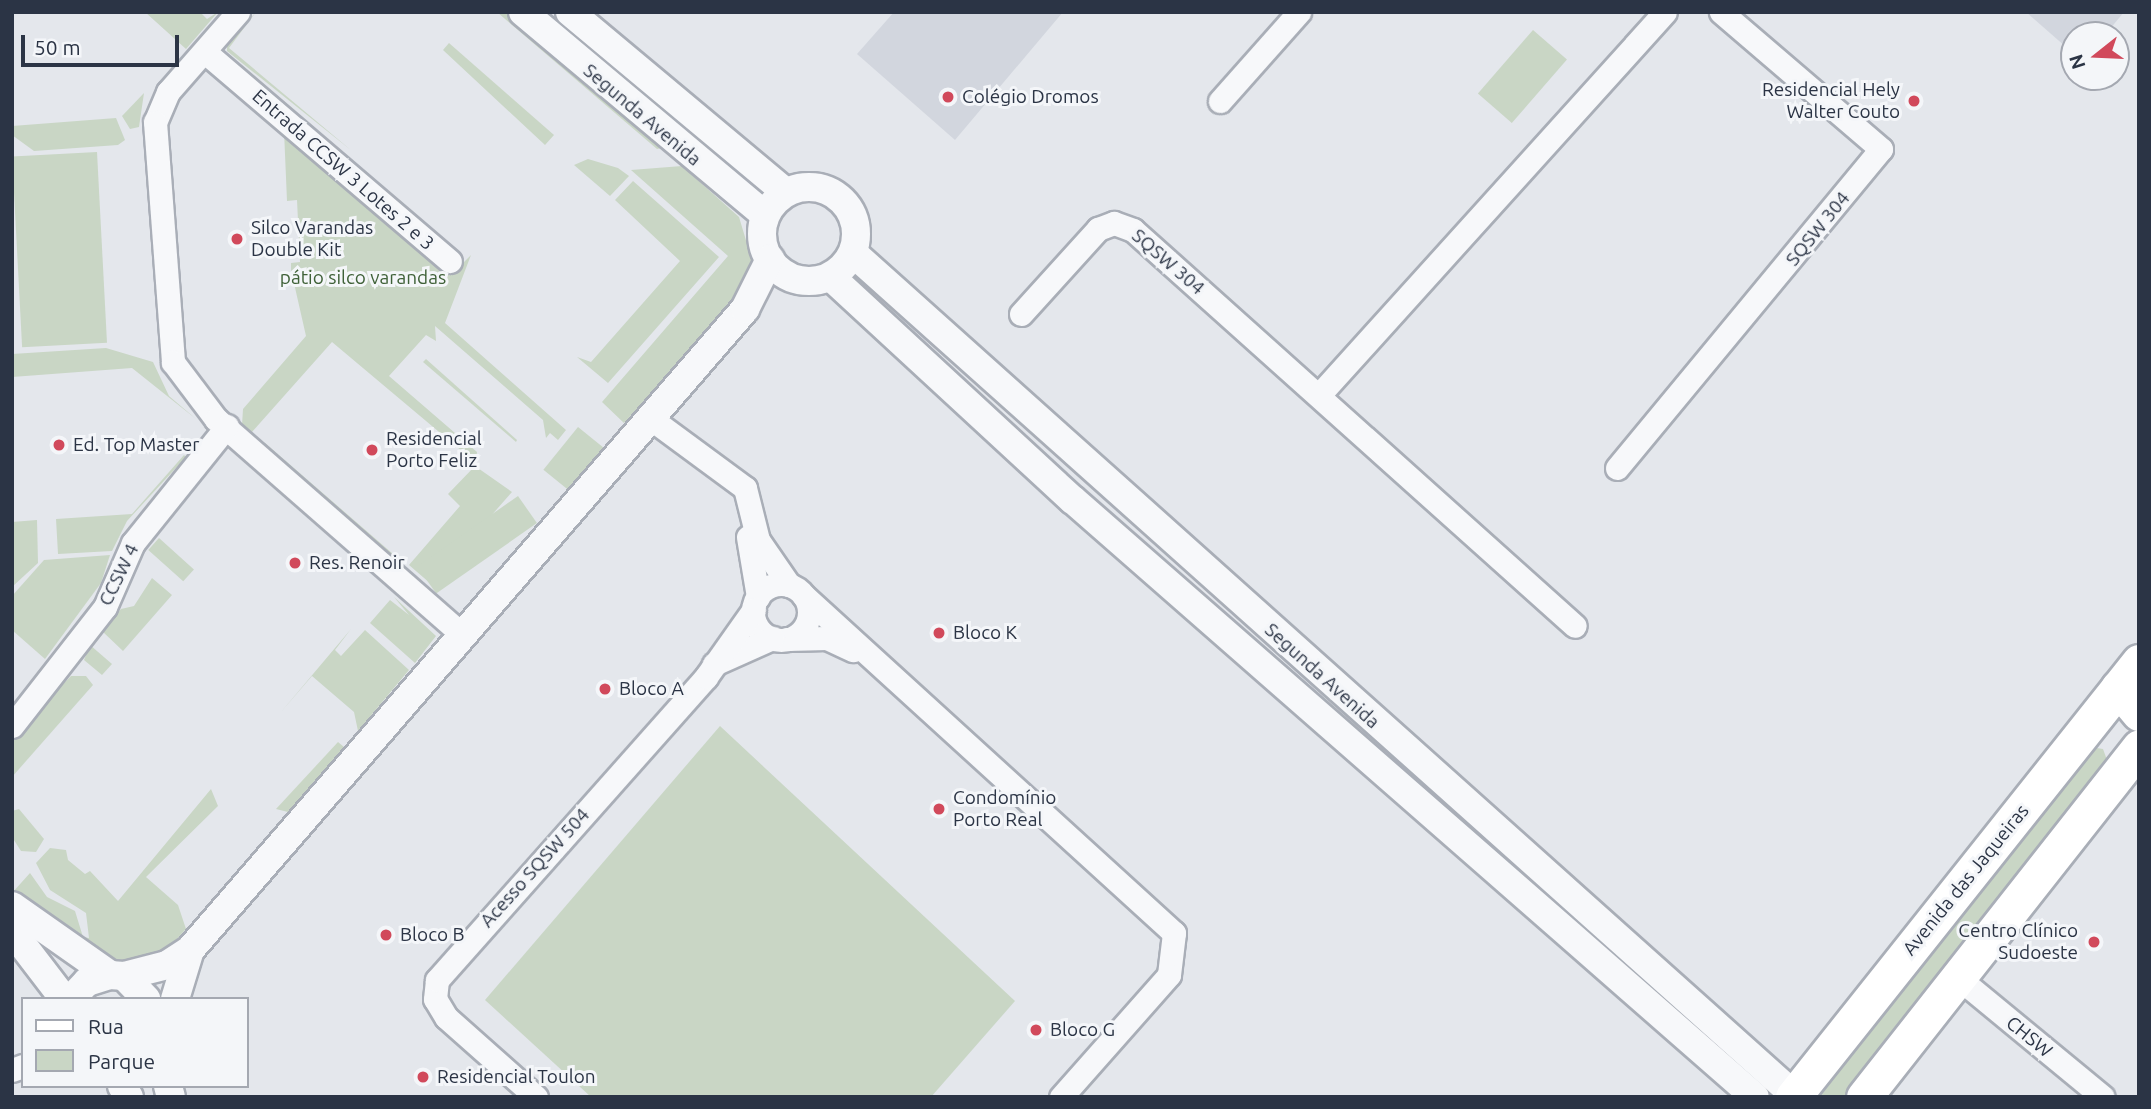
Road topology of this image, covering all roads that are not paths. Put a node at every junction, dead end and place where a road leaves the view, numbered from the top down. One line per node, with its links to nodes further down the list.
1 (238, 12): 7 (street)
2 (523, 12): 10 (street, Segunda Avenida)
3 (570, 12): 9 (street, Segunda Avenida)
4 (1299, 12): 8 (street)
5 (1665, 12): 18 (street)
6 (1721, 12): 22 (street, SQSW 304)
7 (205, 52): 13 (street, Entrada CCSW 3 Lotes 2 e 3); 20 (street)
8 (1220, 101)
9 (785, 192): 10 (street); 11 (street)
10 (765, 215): 12 (street)
11 (853, 253): 14 (street); 44 (street, Segunda Avenida)
12 (770, 259): 15 (street); 16 (street)
13 (450, 261)
14 (831, 276): 15 (street); 47 (street, Segunda Avenida)
15 (803, 281): 16 (street)
16 (745, 309): 19 (street)
17 (1021, 314): 18 (street, SQSW 304)
18 (1319, 394): 25 (street, SQSW 304)
19 (650, 418): 21 (street, Acesso SQSW 504); 26 (street)
20 (227, 426): 26 (street); 31 (street, CCSW 4)
21 (712, 463): 23 (street, Acesso SQSW 504); 24 (street, Acesso SQSW 504)
22 (1616, 468)
23 (796, 590): 24 (street); 27 (street); 28 (street, Acesso SQSW 504)
24 (756, 603): 27 (street); 29 (street, Acesso SQSW 504)
25 (1575, 625)
26 (463, 635): 37 (street)
27 (780, 638): 28 (street, Acesso SQSW 504); 29 (street, Acesso SQSW 504)
28 (865, 656): 46 (street, Acesso SQSW 504)
29 (712, 666): 45 (street, Acesso SQSW 504)
30 (2132, 688): 32 (main road, Avenida das Jaqueiras)
31 (12, 726)
32 (2083, 734): 34 (main road); 44 (main road, Avenida das Jaqueiras)
33 (2139, 747): 34 (main road)
34 (2116, 774): 39 (main road)
35 (12, 906): 38 (street)
36 (12, 930): 40 (street)
37 (190, 950): 38 (street); 43 (street)
38 (117, 976): 41 (street); 42 (street)
39 (1956, 976): 48 (main road); 49 (street, CHSW)
40 (63, 997)
41 (73, 997)
42 (143, 997)
43 (176, 997)
44 (1793, 1096)
45 (536, 1097)
46 (1061, 1097)
47 (1755, 1097)
48 (1864, 1097)
49 (2103, 1097)

